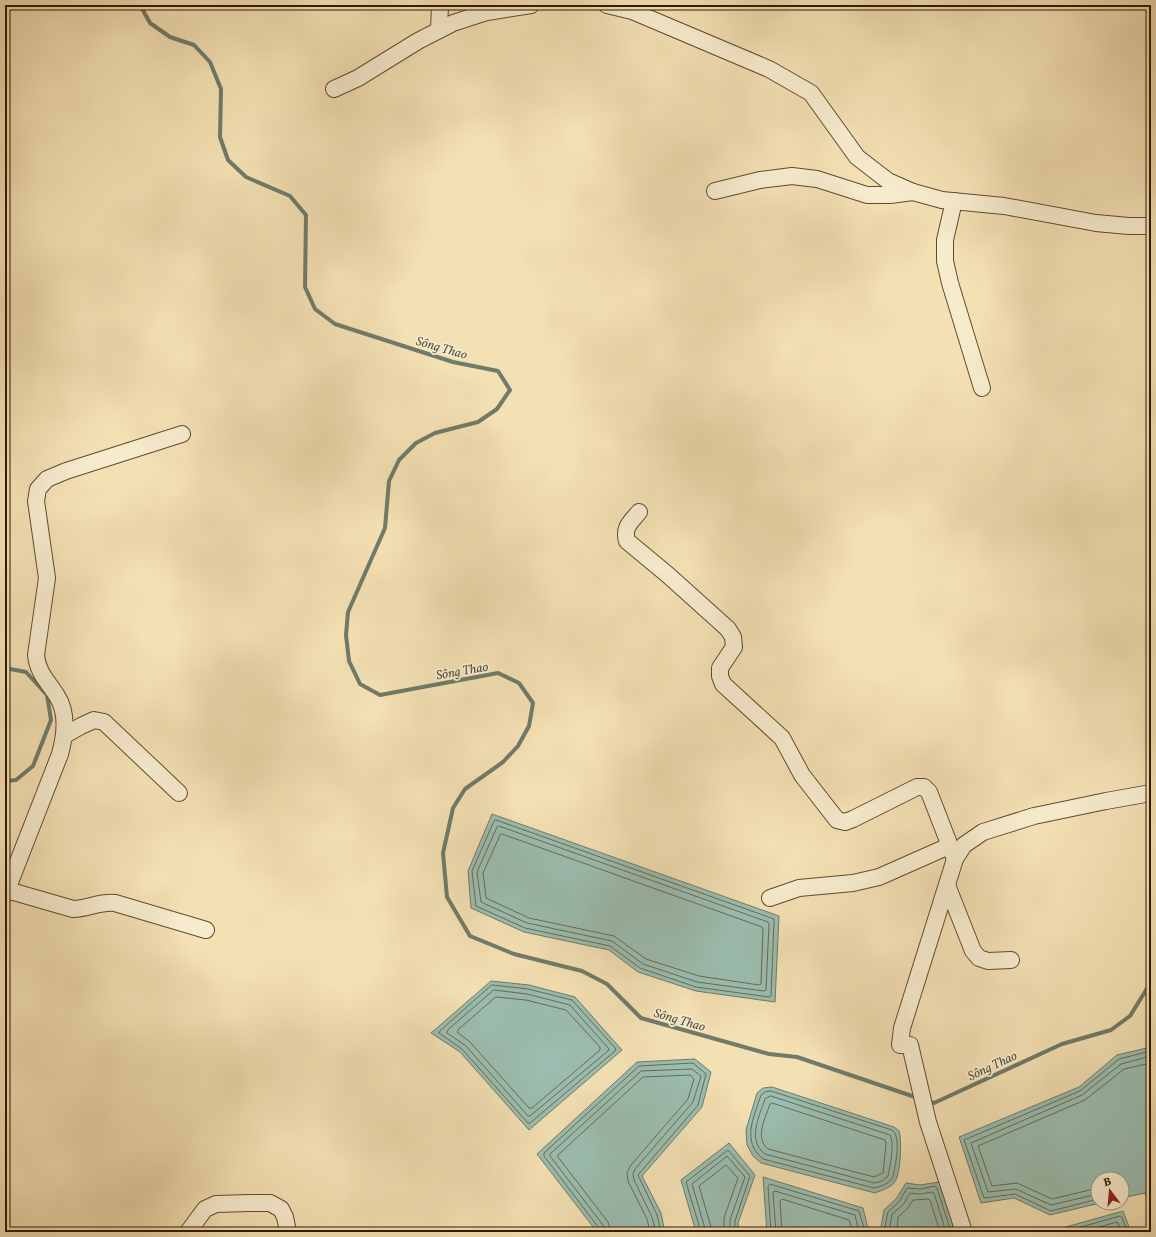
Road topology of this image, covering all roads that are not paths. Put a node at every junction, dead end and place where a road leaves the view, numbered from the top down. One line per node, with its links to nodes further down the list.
1 (440, 5): 4 (street)
2 (531, 5): 4 (street)
3 (607, 5): 7 (street)
4 (439, 30): 5 (street)
5 (334, 89)
6 (715, 191): 7 (street)
7 (913, 192): 8 (street)
8 (954, 201): 9 (street); 10 (street)
9 (1151, 226)
10 (982, 388)
11 (182, 434): 13 (street)
12 (639, 512): 16 (street)
13 (65, 735): 14 (street); 18 (street)
14 (179, 793)
15 (1151, 793): 16 (street)
16 (952, 853): 17 (street); 19 (street)
17 (947, 886): 21 (street); 24 (street)
18 (6, 892): 20 (street)
19 (770, 898)
20 (206, 930)
21 (1011, 960)
22 (188, 1232): 23 (street)
23 (288, 1232)
24 (964, 1232)

